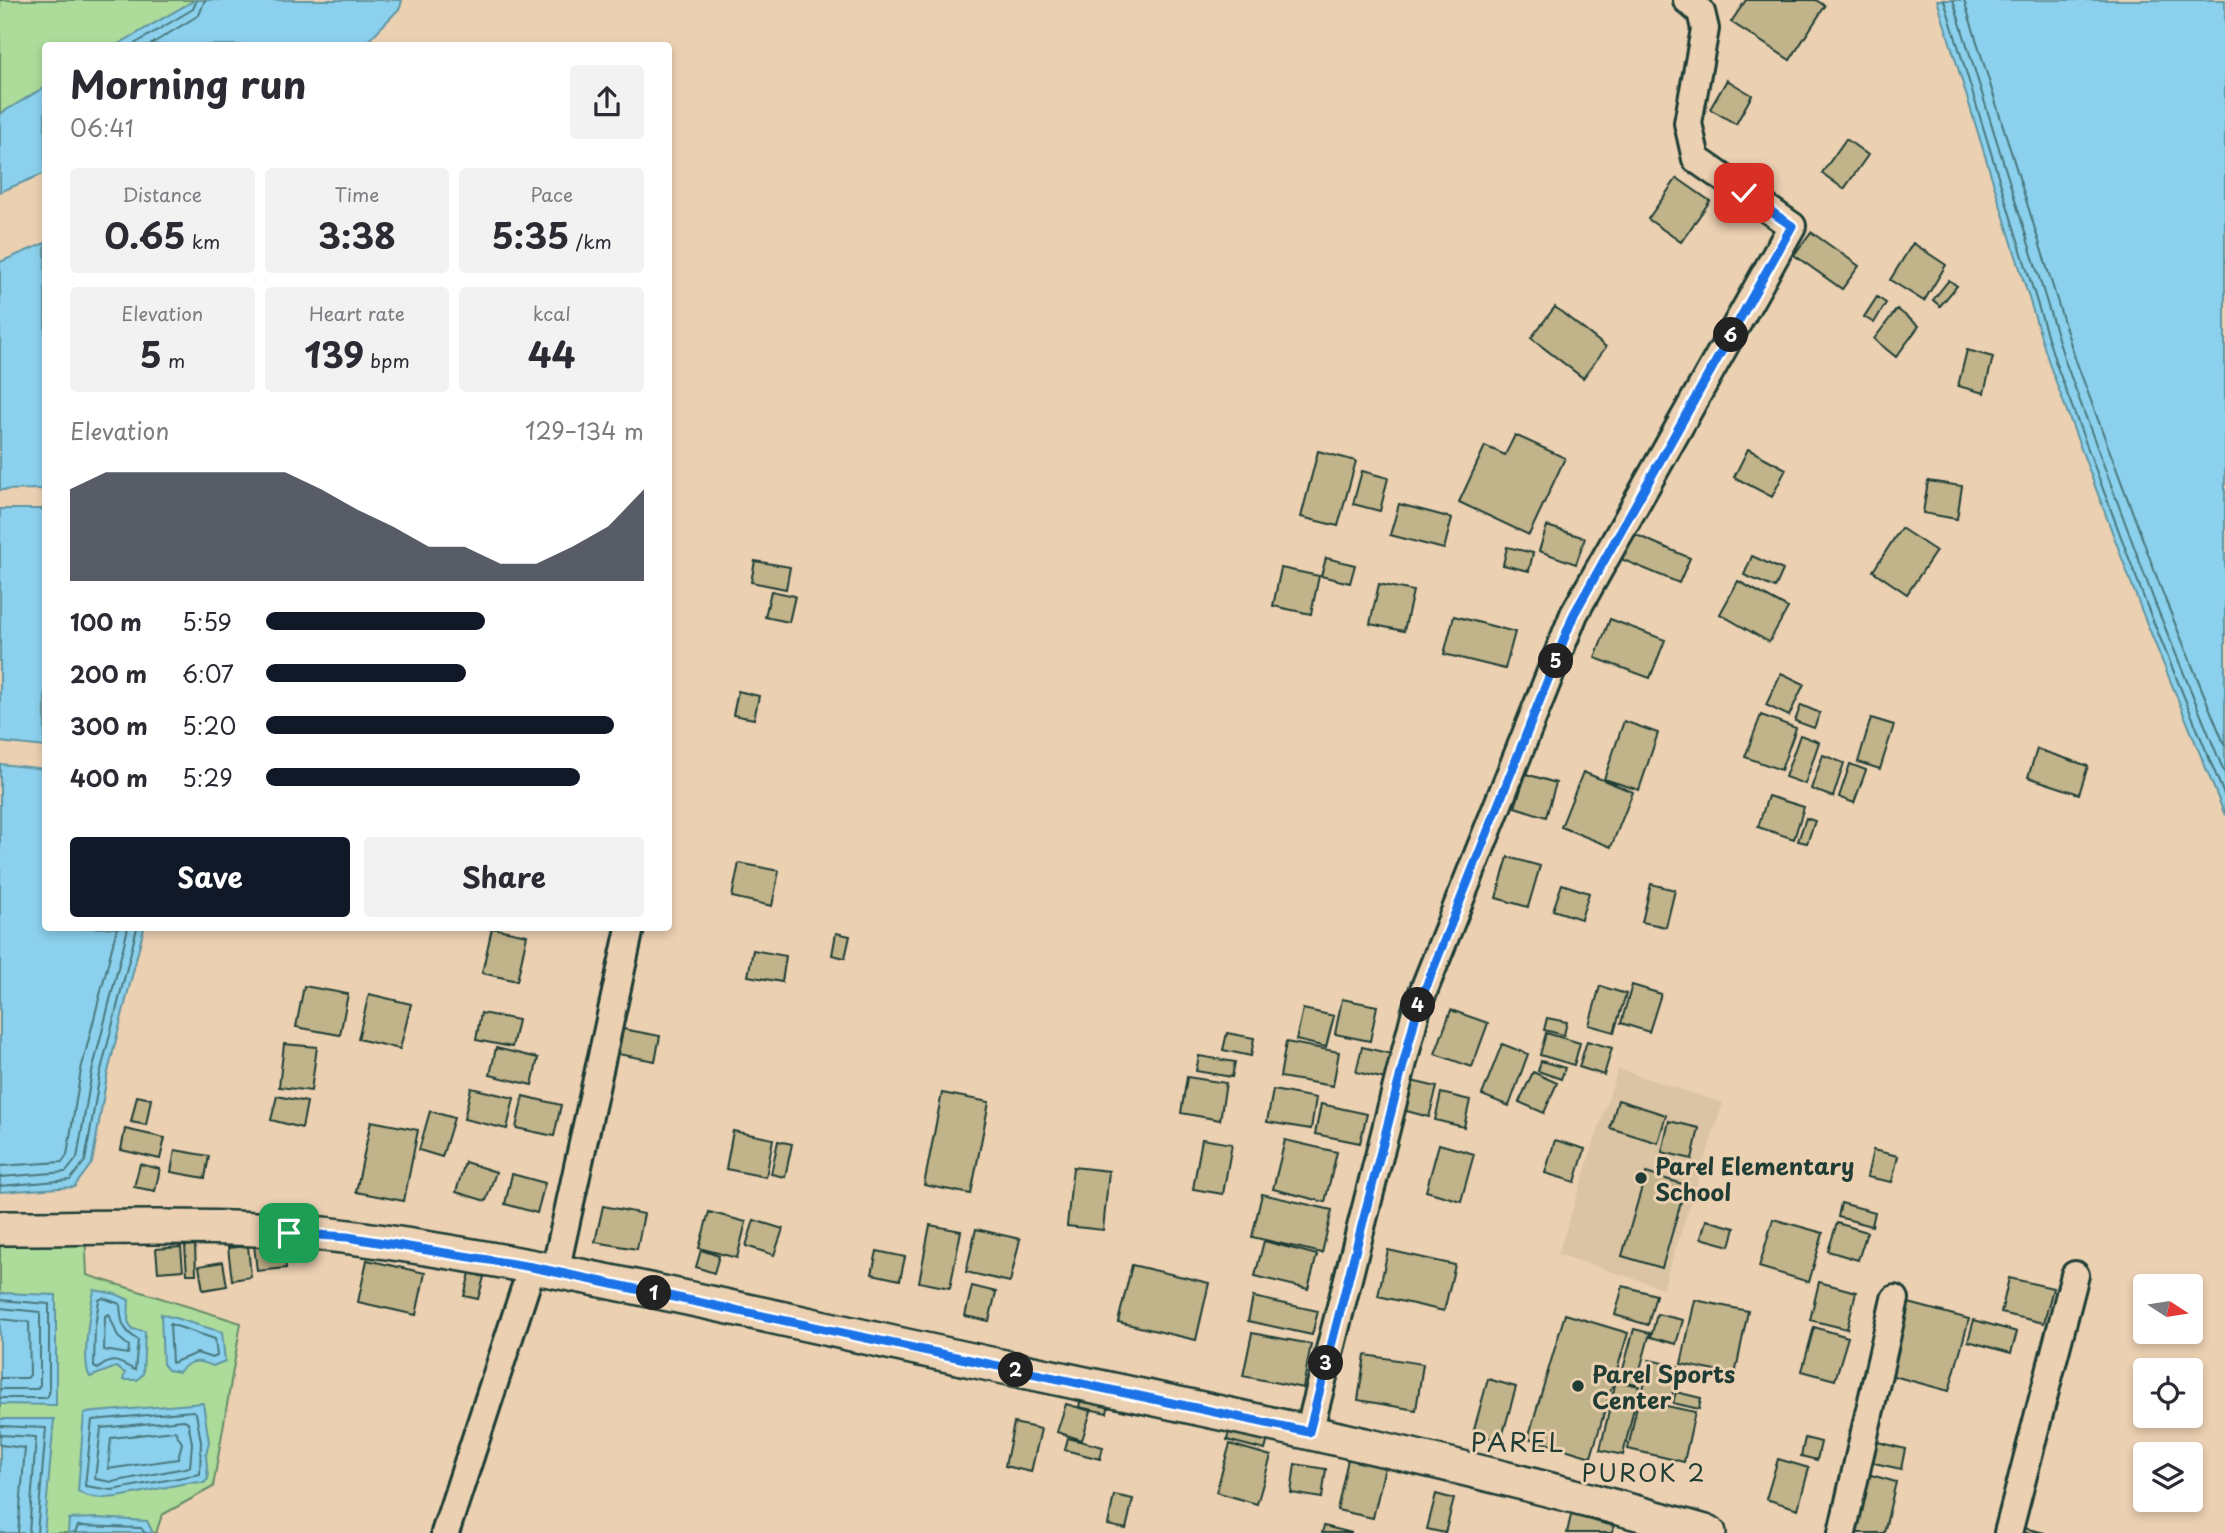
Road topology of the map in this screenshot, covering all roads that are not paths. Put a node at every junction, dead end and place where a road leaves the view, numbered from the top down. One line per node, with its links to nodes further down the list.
1 (1687, 0): 7 (street)
2 (629, 931): 4 (street)
3 (0, 1228): 4 (main road)
4 (543, 1270): 7 (main road); 8 (street)
5 (2075, 1275): 11 (street)
6 (1895, 1299): 10 (street)
7 (1309, 1432): 9 (main road)
8 (445, 1533)
9 (1709, 1533)
10 (1842, 1533)
11 (2008, 1533)

